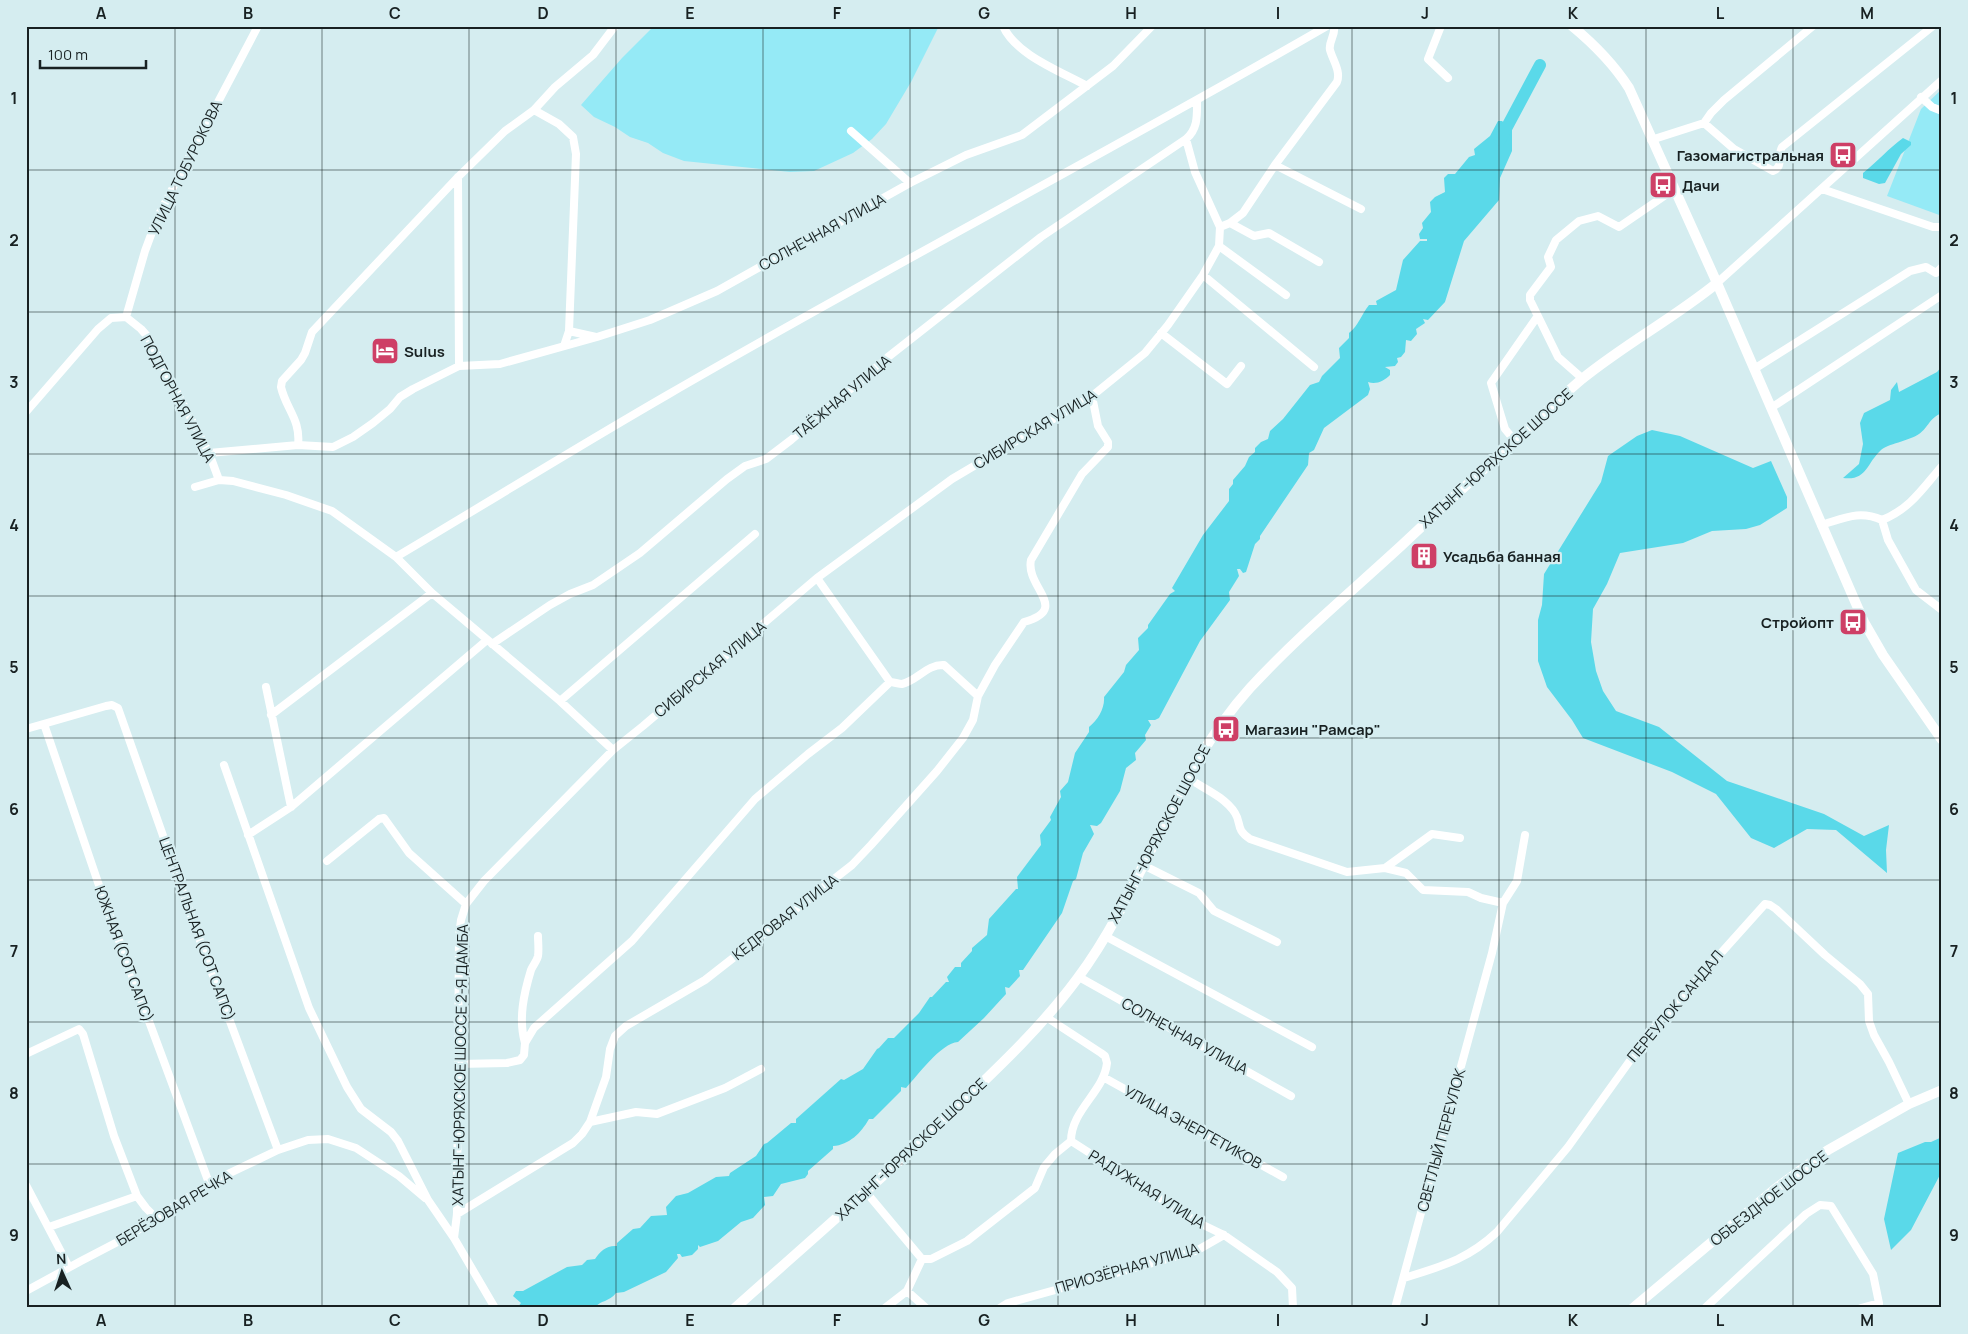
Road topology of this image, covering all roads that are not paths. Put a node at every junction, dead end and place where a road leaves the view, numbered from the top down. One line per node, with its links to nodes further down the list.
1 (258, 26): 39 (street, УЛИЦА ТОБУРОКОВА)
2 (615, 26): 16 (street)
3 (1003, 26): 13 (street)
4 (1152, 26): 13 (street, СОЛНЕЧНАЯ УЛИЦА)
5 (1327, 26): 15 (street)
6 (1334, 26): 22 (street)
7 (1441, 26): 11 (street)
8 (1572, 26): 21 (main road)
9 (1813, 26): 18 (street)
10 (1933, 26): 18 (street)
11 (1448, 78)
12 (1942, 80): 14 (street)
13 (1087, 86): 24 (street, СОЛНЕЧНАЯ УЛИЦА)
14 (1921, 97): 17 (street); 25 (street)
15 (1197, 101): 20 (street); 61 (street)
16 (534, 110): 23 (street); 40 (street)
17 (1942, 111)
18 (1704, 123): 21 (street)
19 (851, 131): 24 (street)
20 (1186, 139): 29 (street); 65 (street, ТАЁЖНАЯ УЛИЦА)
21 (1651, 140): 26 (main road)
22 (1275, 165): 27 (street); 28 (street)
23 (458, 177): 44 (street); 53 (street)
24 (910, 183): 42 (street, СОЛНЕЧНАЯ УЛИЦА)
25 (1822, 188): 30 (street); 35 (street)
26 (1673, 190): 35 (main road); 38 (street)
27 (1361, 209)
28 (1230, 222): 29 (street); 32 (street)
29 (1220, 227): 31 (street, СИБИРСКАЯ УЛИЦА)
30 (1942, 227)
31 (1219, 246): 34 (street, СИБИРСКАЯ УЛИЦА); 36 (street)
32 (1318, 262)
33 (1940, 272): 47 (street)
34 (1203, 275): 41 (street, СИБИРСКАЯ УЛИЦА); 46 (street)
35 (1717, 283): 47 (main road); 48 (main road, ХАТЫНГ-ЮРЯХСКОЕ ШОССЕ)
36 (1286, 295)
37 (1942, 295): 50 (street)
38 (1537, 316): 48 (street); 52 (street)
39 (126, 317): 51 (street); 54 (street, ПОДГОРНАЯ УЛИЦА)
40 (569, 331): 42 (street); 43 (street)
41 (1161, 333): 45 (street); 49 (street, СИБИРСКАЯ УЛИЦА)
42 (598, 337): 43 (street, СОЛНЕЧНАЯ УЛИЦА)
43 (564, 346): 44 (street, СОЛНЕЧНАЯ УЛИЦА)
44 (458, 366): 53 (street)
45 (1241, 366)
46 (1314, 367)
47 (1754, 369): 50 (main road)
48 (1583, 379): 52 (main road, ХАТЫНГ-ЮРЯХСКОЕ ШОССЕ)
49 (1092, 396): 62 (street, СИБИРСКАЯ УЛИЦА); 68 (street, КЕДРОВАЯ УЛИЦА)
50 (1771, 408): 59 (main road)
51 (26, 412)
52 (1515, 441): 76 (main road, ХАТЫНГ-ЮРЯХСКОЕ ШОССЕ)
53 (298, 446): 54 (street)
54 (209, 453): 56 (street, ПОДГОРНАЯ УЛИЦА)
55 (1942, 466): 58 (street)
56 (219, 480): 57 (street); 61 (street)
57 (195, 486)
58 (1882, 520): 59 (street); 64 (street)
59 (1821, 525): 73 (main road)
60 (755, 534): 69 (street)
61 (396, 557): 63 (street)
62 (816, 578): 66 (street); 74 (street, СИБИРСКАЯ УЛИЦА)
63 (432, 593): 65 (street); 70 (street)
64 (1942, 610)
65 (489, 642): 69 (street); 77 (street, ТАЁЖНАЯ УЛИЦА)
66 (890, 682): 68 (street); 91 (street)
67 (266, 687): 70 (street)
68 (978, 696): 100 (street, КЕДРОВАЯ УЛИЦА)
69 (560, 701): 74 (street)
70 (271, 715): 77 (street)
71 (44, 724): 72 (street); 102 (street, ЦЕНТРАЛЬНАЯ (СОТ САПС)); 104 (street, ЮЖНАЯ (СОТ САПС))
72 (26, 729)
73 (1942, 740)
74 (613, 750): 85 (street, ХАТЫНГ-ЮРЯХСКОЕ ШОССЕ 2-Я ДАМБА)
75 (224, 765): 78 (street)
76 (1188, 778): 82 (main road, ХАТЫНГ-ЮРЯХСКОЕ ШОССЕ); 83 (street)
77 (291, 807): 78 (street, ТАЁЖНАЯ УЛИЦА)
78 (248, 835): 108 (street)
79 (1525, 835): 84 (street, СВЕТЛЫЙ ПЕРЕУЛОК)
80 (1460, 838): 83 (street)
81 (328, 861): 85 (street)
82 (1143, 865): 87 (main road, ХАТЫНГ-ЮРЯХСКОЕ ШОССЕ); 88 (street)
83 (1385, 868): 84 (street)
84 (1503, 903): 116 (street, СВЕТЛЫЙ ПЕРЕУЛОК)
85 (466, 904): 94 (street, ХАТЫНГ-ЮРЯХСКОЕ ШОССЕ 2-Я ДАМБА)
86 (538, 936): 91 (street)
87 (1105, 936): 89 (main road, ХАТЫНГ-ЮРЯХСКОЕ ШОССЕ); 92 (street)
88 (1277, 942)
89 (1079, 977): 90 (main road, ХАТЫНГ-ЮРЯХСКОЕ ШОССЕ); 98 (street, СОЛНЕЧНАЯ УЛИЦА)
90 (1046, 1017): 96 (street); 106 (main road, ХАТЫНГ-ЮРЯХСКОЕ ШОССЕ)
91 (525, 1043): 94 (street)
92 (1312, 1047)
93 (26, 1054): 107 (street)
94 (458, 1064): 109 (street, ХАТЫНГ-ЮРЯХСКОЕ ШОССЕ 2-Я ДАМБА)
95 (762, 1070): 100 (street)
96 (1103, 1077): 101 (street); 103 (street, УЛИЦА ЭНЕРГЕТИКОВ)
97 (1942, 1090): 99 (main road, ОБЪЕЗДНОЕ ШОССЕ)
98 (1291, 1096)
99 (1909, 1104): 116 (street, ПЕРЕУЛОК САНДАЛ); 119 (main road, ОБЪЕЗДНОЕ ШОССЕ)
100 (590, 1122): 109 (street, КЕДРОВАЯ УЛИЦА)
101 (1071, 1141): 112 (street, РАДУЖНАЯ УЛИЦА); 114 (street)
102 (278, 1150): 104 (street, БЕРЁЗОВАЯ РЕЧКА); 108 (street, БЕРЁЗОВАЯ РЕЧКА)
103 (1283, 1177)
104 (209, 1184): 110 (street, БЕРЁЗОВАЯ РЕЧКА)
105 (26, 1185): 111 (street)
106 (866, 1192): 114 (street); 121 (main road, ХАТЫНГ-ЮРЯХСКОЕ ШОССЕ)
107 (137, 1196): 110 (street); 111 (street)
108 (428, 1200): 113 (street)
109 (457, 1214): 113 (street, ХАТЫНГ-ЮРЯХСКОЕ ШОССЕ 2-Я ДАМБА)
110 (157, 1219): 115 (street, БЕРЁЗОВАЯ РЕЧКА)
111 (49, 1227): 115 (street)
112 (1224, 1235): 124 (street, ПРИОЗЁРНАЯ УЛИЦА); 125 (street, РАДУЖНАЯ УЛИЦА)
113 (454, 1238): 120 (street)
114 (922, 1259): 118 (street)
115 (69, 1267): 117 (street, БЕРЁЗОВАЯ РЕЧКА)
116 (1404, 1278): 126 (street, СВЕТЛЫЙ ПЕРЕУЛОК)
117 (26, 1291)
118 (907, 1291): 122 (street); 123 (street)
119 (1639, 1306)
120 (496, 1308)
121 (735, 1308)
122 (885, 1308)
123 (926, 1308)
124 (1000, 1308)
125 (1293, 1308)
126 (1395, 1308)
127 (1705, 1308): 128 (street)
128 (1861, 1308)

